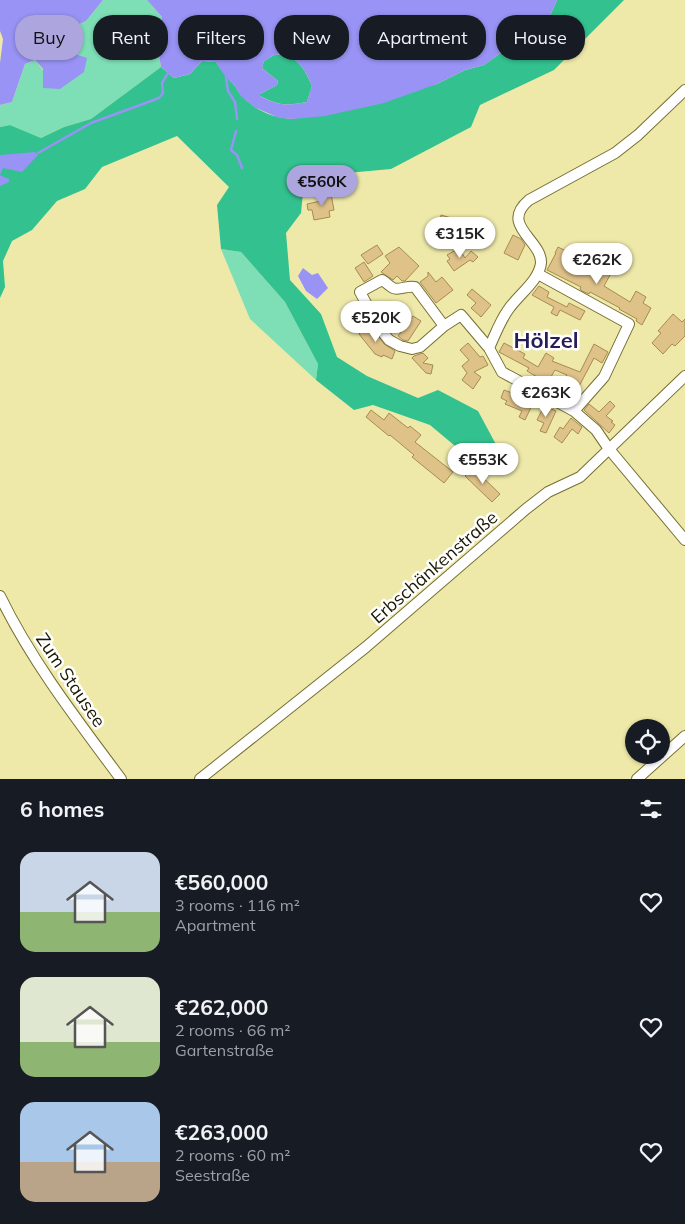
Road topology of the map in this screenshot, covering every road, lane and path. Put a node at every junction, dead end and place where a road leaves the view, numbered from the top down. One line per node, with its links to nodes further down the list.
1 (685, 90): 2 (street)
2 (538, 274): 4 (street); 6 (street)
3 (444, 326): 3 (street); 4 (street)
4 (489, 348): 6 (street)
5 (685, 376): 7 (street, Erbschänkenstraße)
6 (574, 411): 7 (street)
7 (609, 449): 8 (street); 12 (street, Erbschänkenstraße)
8 (685, 540)
9 (0, 596): 11 (street, Zum Stausee)
10 (685, 736): 13 (street)
11 (121, 779)
12 (200, 779)
13 (637, 779)

